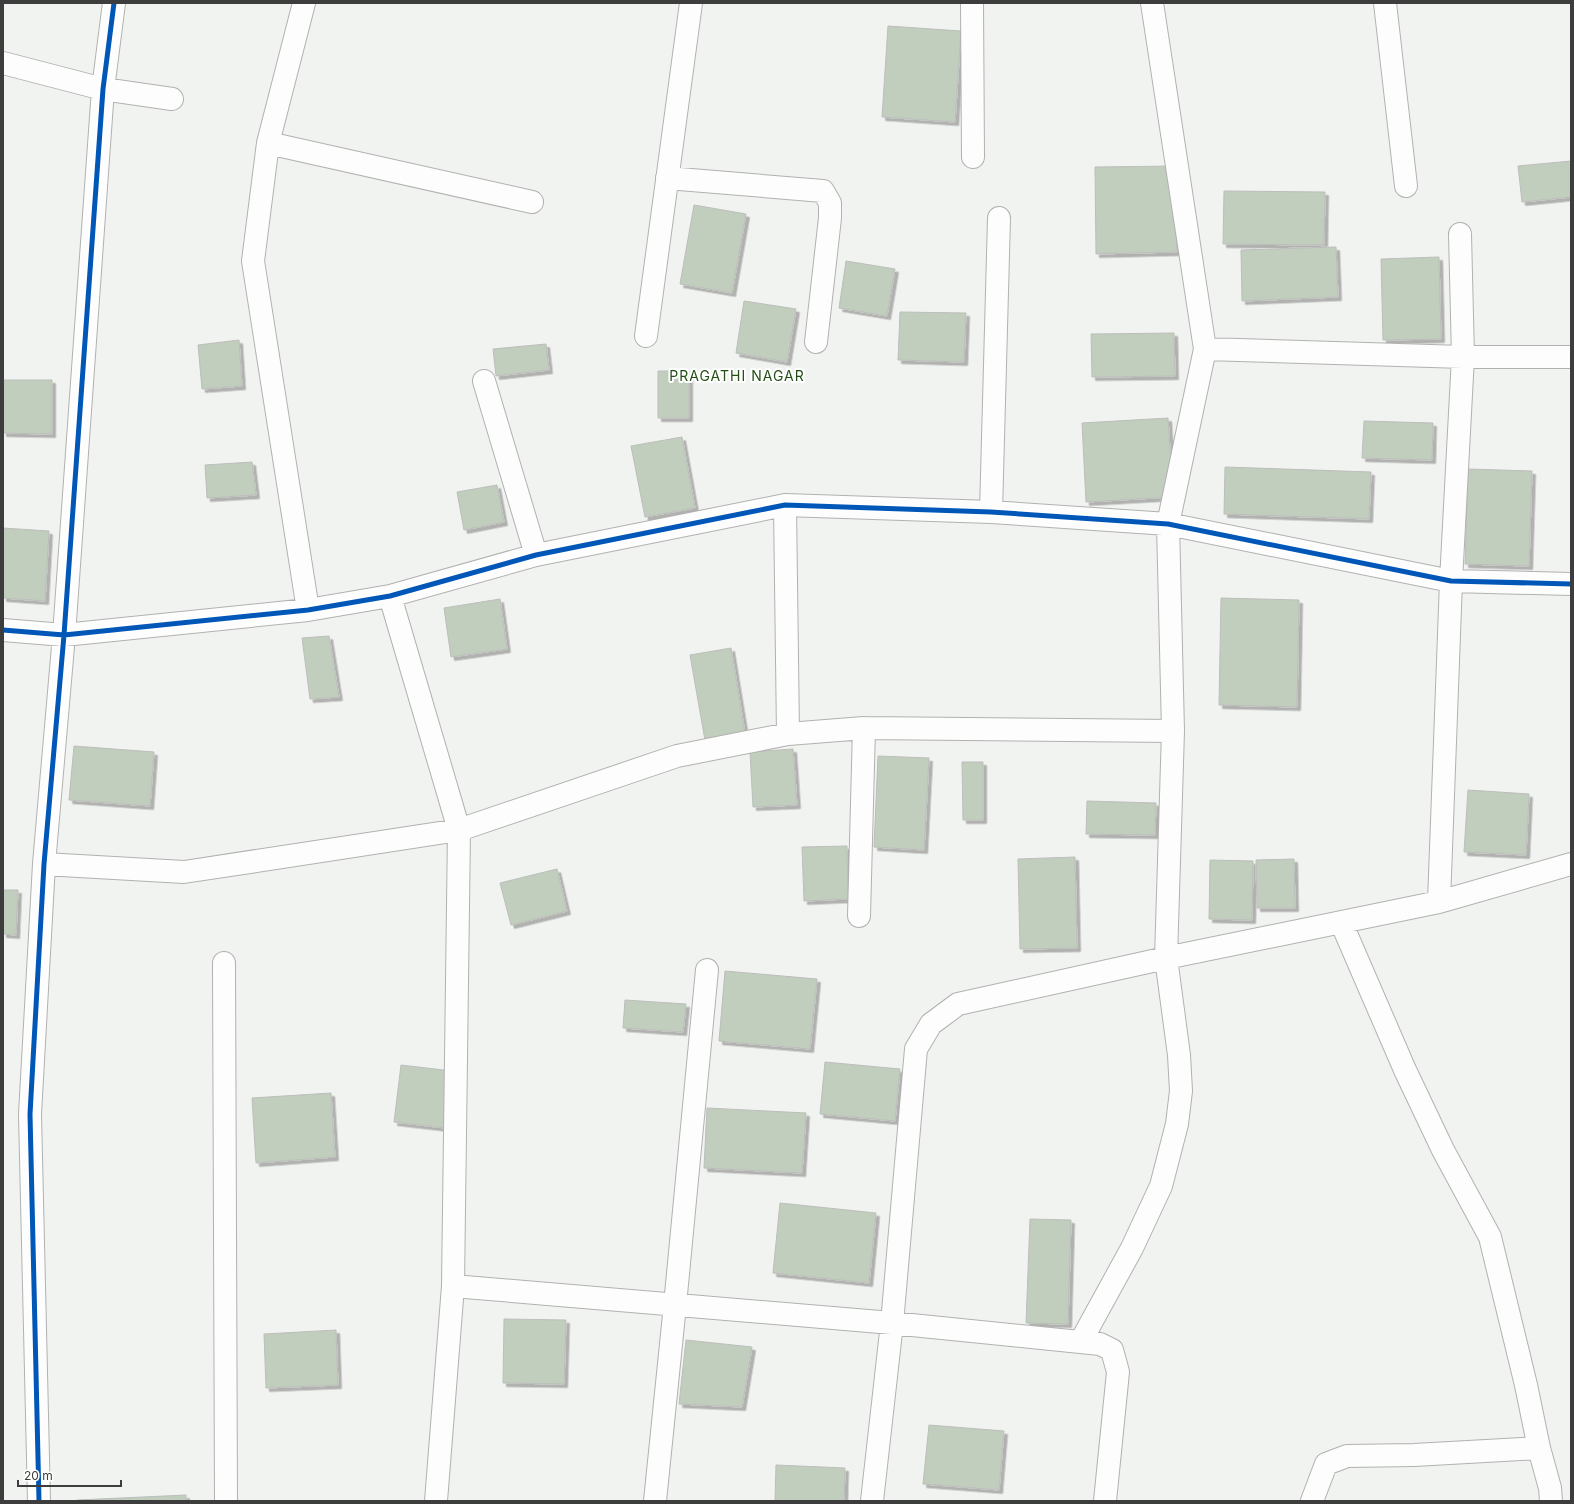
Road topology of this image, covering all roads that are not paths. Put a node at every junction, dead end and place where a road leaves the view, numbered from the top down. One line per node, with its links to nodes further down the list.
1 (114, 3): 8 (street)
2 (304, 3): 10 (street)
3 (692, 3): 12 (street)
4 (972, 3): 11 (street)
5 (1152, 3): 19 (street)
6 (1385, 3): 13 (street)
7 (3, 63): 8 (street)
8 (103, 89): 9 (street); 32 (street)
9 (172, 99)
10 (268, 143): 14 (street); 30 (street)
11 (973, 157)
12 (667, 178): 17 (street); 18 (street)
13 (1406, 186)
14 (532, 202)
15 (998, 218): 24 (street)
16 (1460, 234): 20 (street)
17 (646, 336)
18 (816, 342)
19 (1205, 349): 20 (street); 25 (street)
20 (1463, 357): 21 (street); 27 (street)
21 (1571, 357)
22 (484, 381): 26 (street)
23 (785, 505): 24 (street); 26 (street); 35 (street)
24 (991, 512): 25 (street)
25 (1168, 524): 27 (street); 34 (street)
26 (536, 556): 29 (street)
27 (1451, 581): 28 (street); 39 (street)
28 (1571, 584)
29 (390, 596): 30 (street); 36 (street)
30 (308, 610): 32 (street)
31 (3, 630): 32 (street)
32 (64, 635): 37 (street)
33 (864, 728): 34 (street); 35 (street); 40 (street)
34 (1173, 731): 42 (street)
35 (788, 734): 36 (street)
36 (459, 830): 37 (street); 45 (street)
37 (44, 864): 50 (street)
38 (1571, 864): 39 (street)
39 (1439, 902): 41 (street)
40 (859, 916)
41 (1341, 922): 42 (street); 49 (street)
42 (1166, 958): 47 (street); 48 (street)
43 (224, 963): 51 (street)
44 (707, 970): 46 (street)
45 (453, 1286): 46 (street); 52 (street)
46 (675, 1305): 47 (street); 53 (street)
47 (892, 1323): 48 (street); 54 (street)
48 (1081, 1341): 55 (street)
49 (1539, 1448): 56 (street); 57 (street)
50 (38, 1501)
51 (226, 1501)
52 (436, 1501)
53 (655, 1501)
54 (872, 1501)
55 (1105, 1501)
56 (1312, 1501)
57 (1551, 1501)

